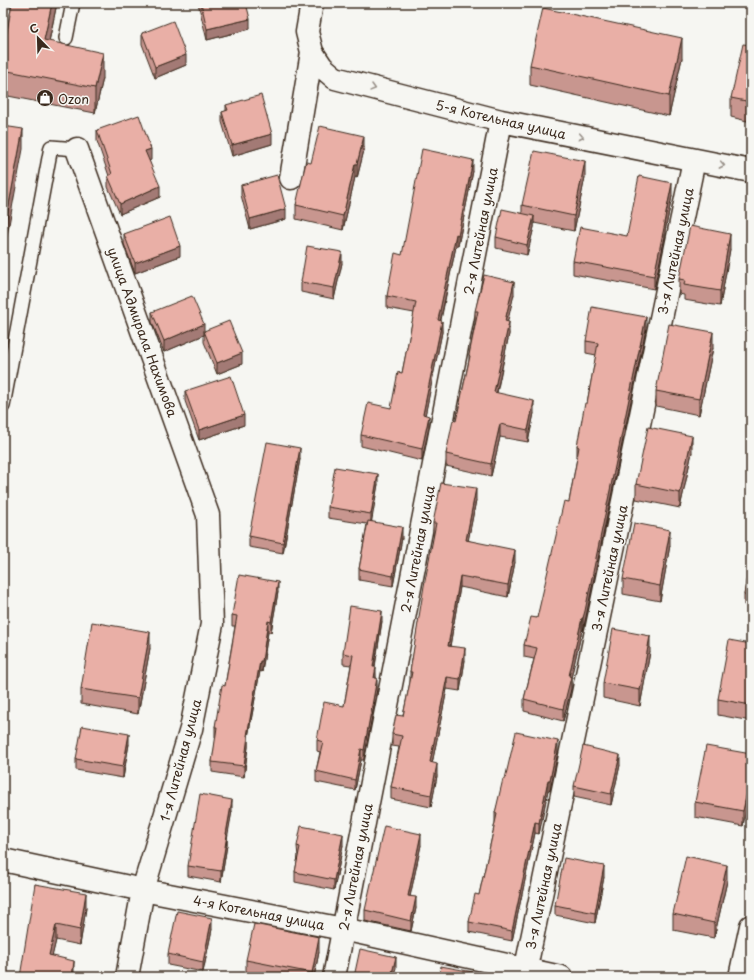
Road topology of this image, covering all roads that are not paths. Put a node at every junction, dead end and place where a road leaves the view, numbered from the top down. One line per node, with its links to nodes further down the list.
1 (73, 3): 3 (lane)
2 (312, 3): 4 (street, 5-я Котельная улица)
3 (66, 38)
4 (312, 52): 5 (street, 5-я Котельная улица, one-way to 5); 9 (street)
5 (501, 121): 7 (street, 5-я Котельная улица, one-way to 7); 15 (street, 2-я Литейная улица)
6 (77, 149): 10 (lane); 11 (street, улица Адмирала Нахимова)
7 (694, 160): 8 (street, 5-я Котельная улица, one-way to 8); 16 (street, 3-я Литейная улица)
8 (751, 171)
9 (291, 178)
10 (3, 406)
11 (208, 515): 13 (street, 1-я Литейная улица)
12 (3, 860): 13 (street, 4-я Котельная улица)
13 (143, 890): 15 (street, 4-я Котельная улица); 17 (street, 1-я Литейная улица)
14 (751, 926): 20 (street)
15 (343, 929): 16 (street, 4-я Котельная улица); 18 (street, 2-я Литейная улица)
16 (525, 973): 19 (street, 4-я Котельная улица)
17 (127, 977)
18 (334, 977)
19 (561, 977)
20 (740, 977)

